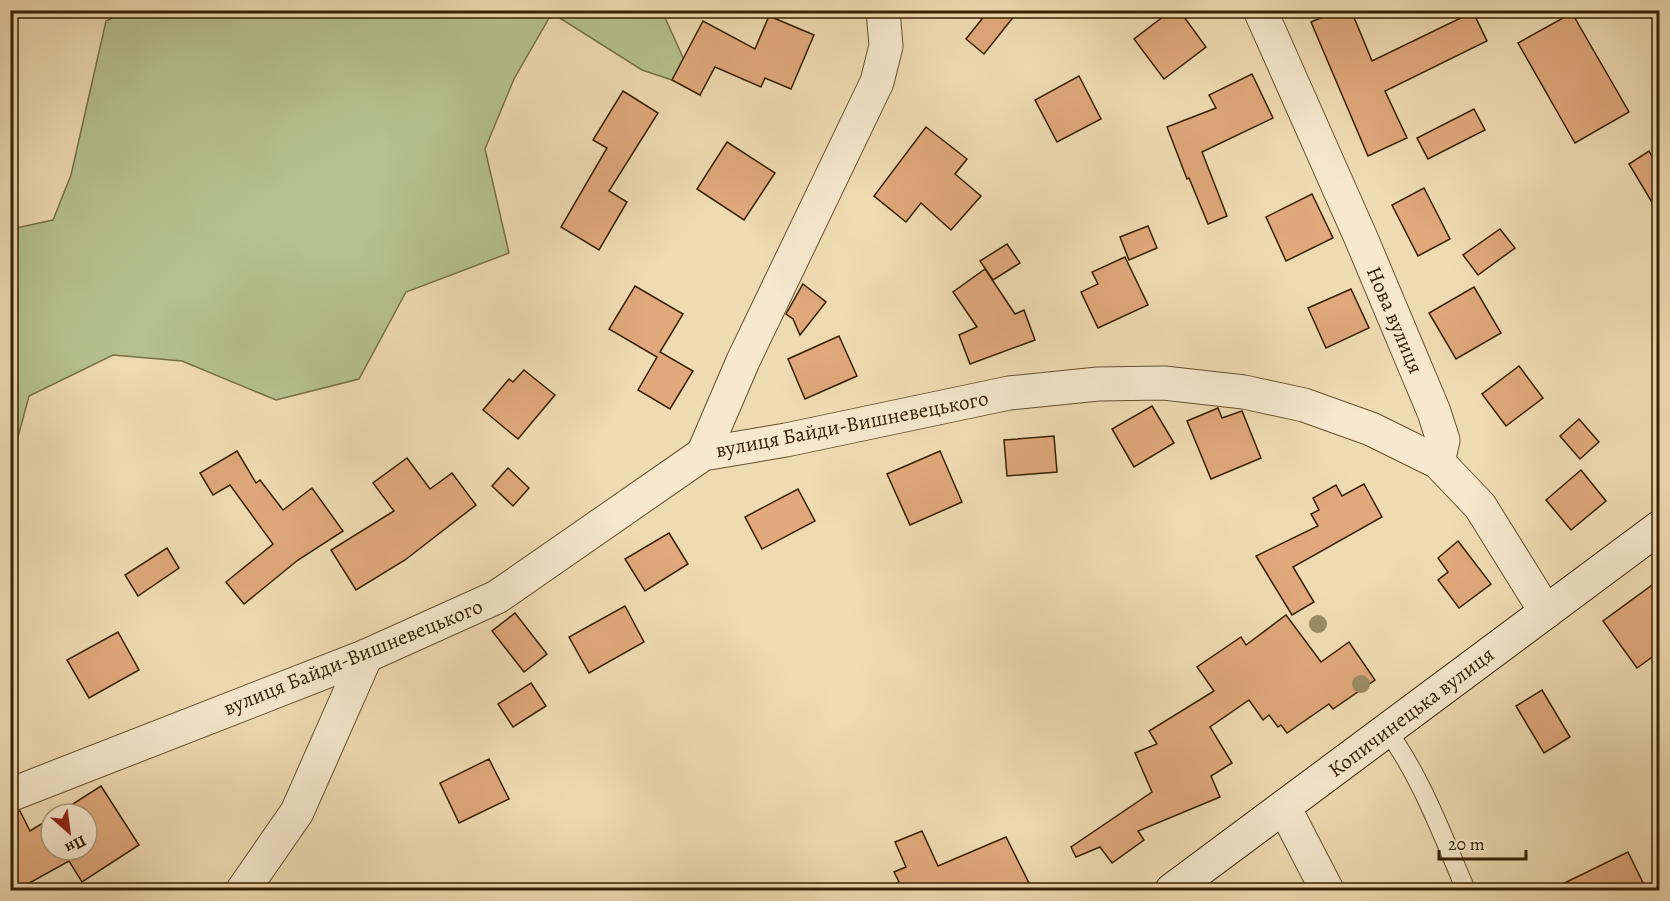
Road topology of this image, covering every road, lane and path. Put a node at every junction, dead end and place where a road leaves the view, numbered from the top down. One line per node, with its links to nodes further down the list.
1 (883, 10): 3 (street)
2 (1260, 10): 4 (street, Нова вулиця)
3 (703, 454): 4 (street, вулиця Байди-Вишневецького); 7 (street, вулиця Байди-Вишневецького)
4 (1438, 462): 6 (street)
5 (1656, 535): 6 (street, Копичинецька вулиця)
6 (1546, 612): 8 (street, Копичинецька вулиця)
7 (366, 656): 9 (street, вулиця Байди-Вишневецького); 11 (street)
8 (1386, 729): 10 (street, Копичинецька вулиця); 14 (lane)
9 (10, 795)
10 (1284, 807): 12 (street, Копичинецька вулиця); 13 (street)
11 (243, 891)
12 (1172, 891)
13 (1328, 891)
14 (1466, 891)

